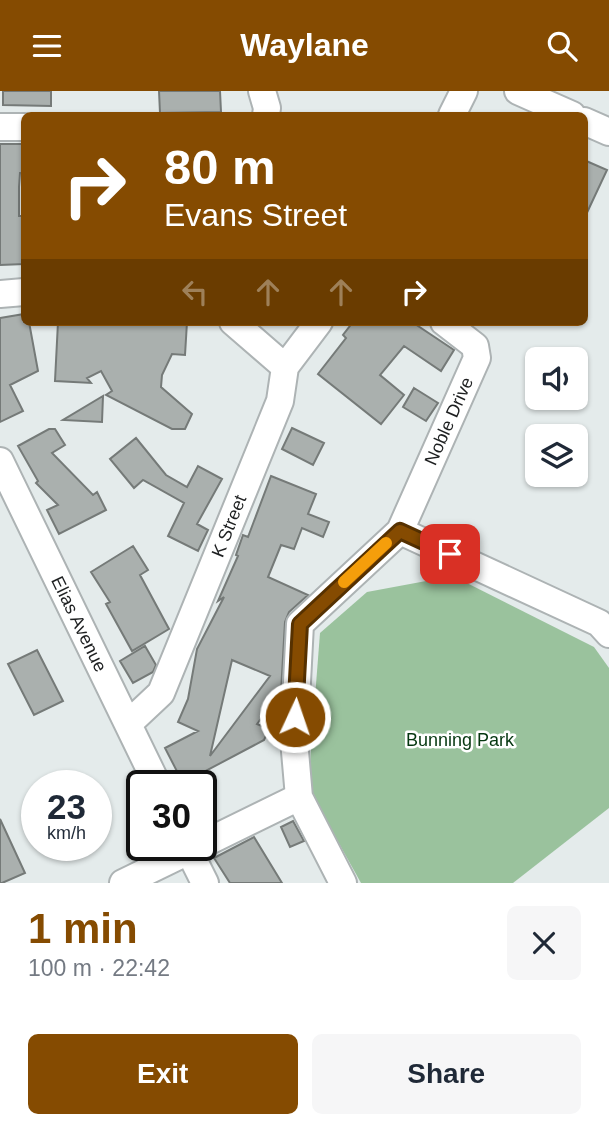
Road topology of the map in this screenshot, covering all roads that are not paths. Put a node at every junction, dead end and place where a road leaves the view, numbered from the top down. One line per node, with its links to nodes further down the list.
1 (262, 91): 4 (street)
2 (464, 91): 5 (street)
3 (518, 91): 6 (street)
4 (266, 112)
5 (454, 112)
6 (565, 112)
7 (588, 123): 10 (street)
8 (0, 127): 9 (street)
9 (21, 127)
10 (609, 132)
11 (21, 292): 12 (street)
12 (0, 294)
13 (238, 326): 16 (street)
14 (316, 326): 16 (street, K Street)
15 (449, 326): 18 (street, Noble Drive)
16 (285, 367): 20 (street, K Street)
17 (0, 461): 20 (street, Elias Avenue)
18 (400, 531): 19 (street); 22 (street)
19 (606, 619)
20 (128, 725): 21 (street, Elias Avenue)
21 (150, 770)
22 (299, 797): 23 (street); 28 (street)
23 (217, 836)
24 (166, 861): 26 (street)
25 (198, 861): 27 (street)
26 (123, 883)
27 (205, 883)
28 (343, 883)

